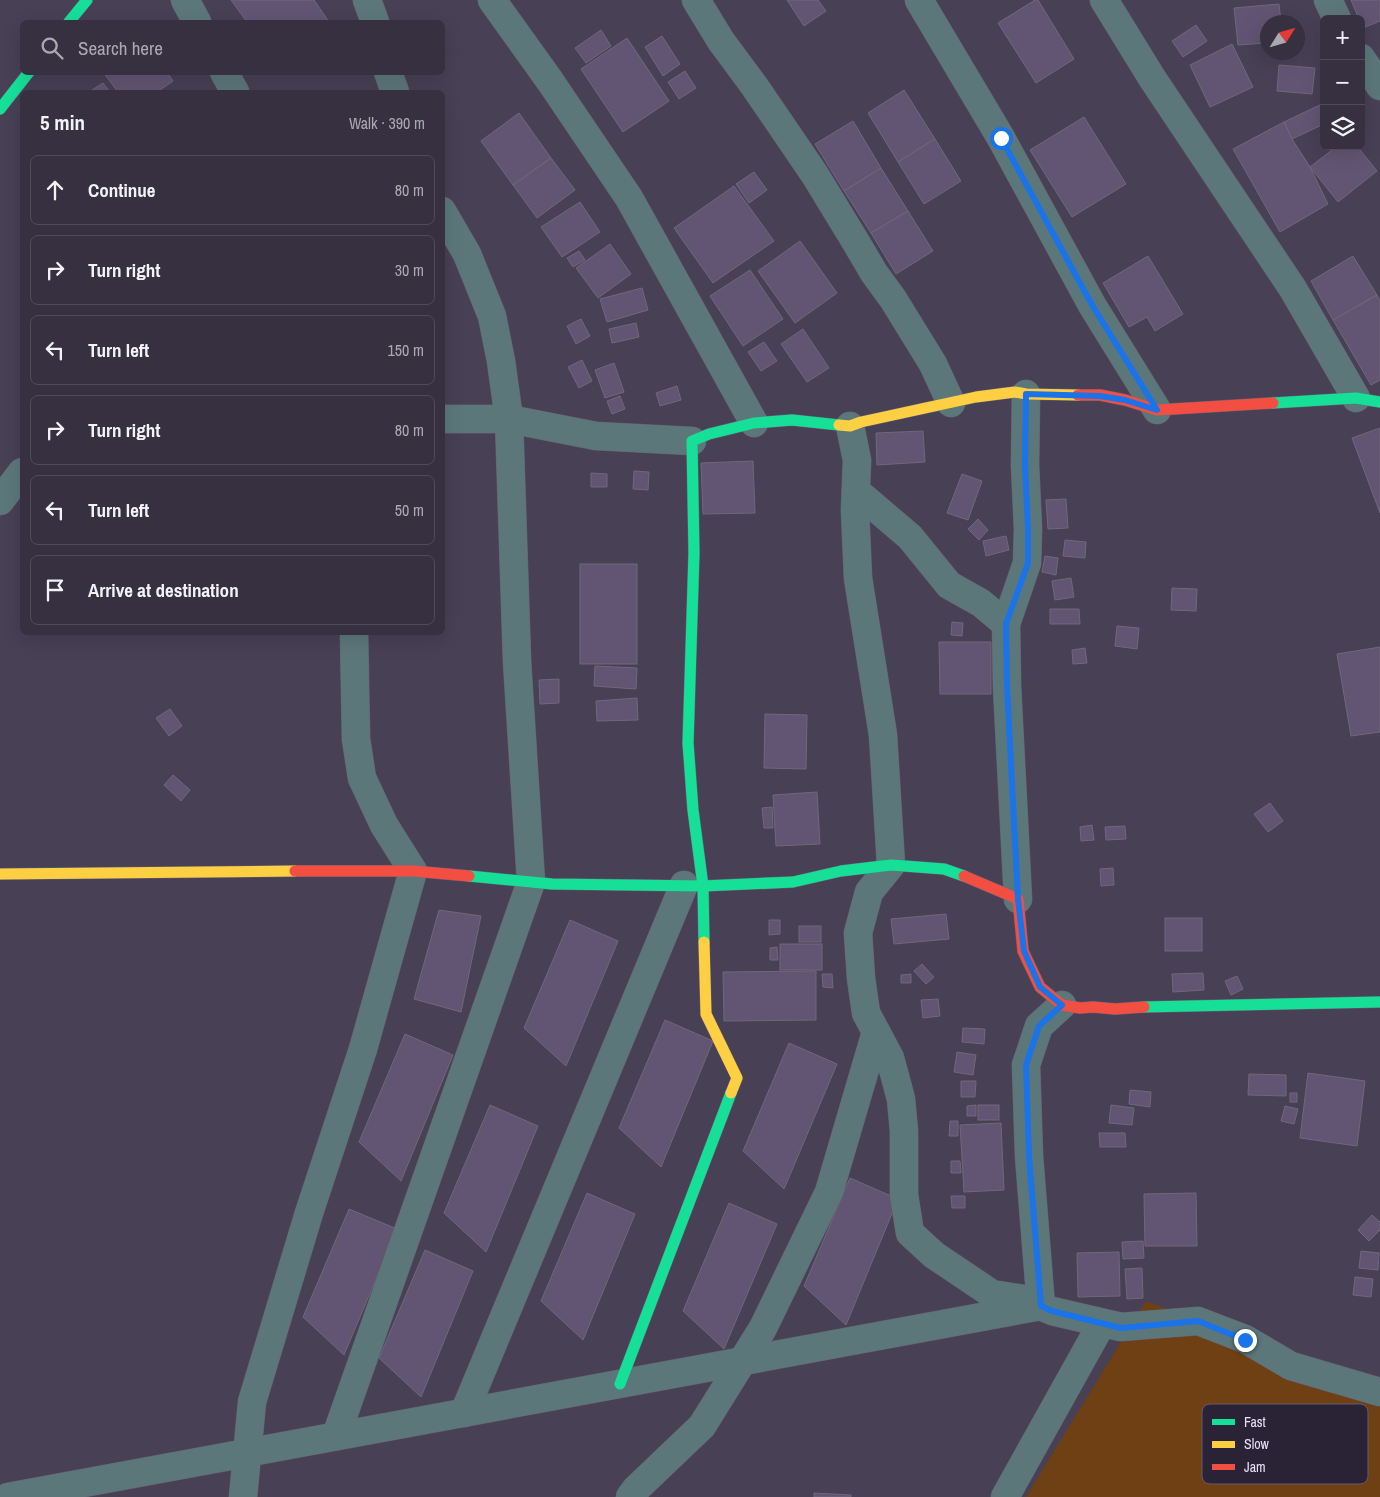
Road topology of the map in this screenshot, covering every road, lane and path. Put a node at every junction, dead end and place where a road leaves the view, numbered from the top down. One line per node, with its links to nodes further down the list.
1 (87, 0): 10 (street)
2 (185, 0): 11 (street)
3 (367, 0): 12 (street)
4 (492, 0): 28 (street)
5 (696, 0): 24 (street)
6 (919, 0): 25 (street)
7 (1104, 0): 23 (street)
8 (1328, 0): 9 (street)
9 (1336, 15)
10 (71, 20)
11 (196, 20)
12 (374, 20)
13 (1362, 60): 17 (street)
14 (27, 75): 20 (street)
15 (226, 75): 18 (street)
16 (389, 75): 19 (street)
17 (1380, 86)
18 (234, 90)
19 (394, 90)
20 (0, 109)
21 (445, 216): 27 (street)
22 (1026, 394): 24 (street); 25 (street); 34 (street)
23 (1368, 400): 25 (street)
24 (951, 403): 29 (street)
25 (1157, 410)
26 (445, 419): 27 (street)
27 (509, 419): 30 (street); 39 (street)
28 (754, 423): 29 (street); 30 (street)
29 (850, 426): 32 (street)
30 (692, 441): 40 (street)
31 (20, 475): 33 (street)
32 (856, 491): 34 (street); 36 (street)
33 (0, 501)
34 (1006, 624): 41 (street)
35 (354, 635): 37 (street)
36 (891, 865): 40 (street); 41 (street); 44 (street)
37 (413, 871): 38 (street); 39 (street); 52 (street)
38 (0, 874)
39 (531, 882): 40 (street); 51 (street)
40 (694, 885): 48 (street); 50 (street)
41 (1018, 899): 43 (street)
42 (1380, 1002): 43 (street)
43 (1062, 1005): 45 (street)
44 (876, 1032): 45 (street); 47 (street)
45 (1041, 1306): 46 (street); 47 (street)
46 (1102, 1323): 49 (street); 56 (street)
47 (742, 1361): 48 (street); 55 (street)
48 (620, 1384): 50 (street)
49 (1380, 1392)
50 (464, 1413): 51 (street)
51 (336, 1436): 52 (street)
52 (247, 1453): 53 (street); 54 (street)
53 (8, 1497)
54 (242, 1497)
55 (630, 1497)
56 (1005, 1497)

